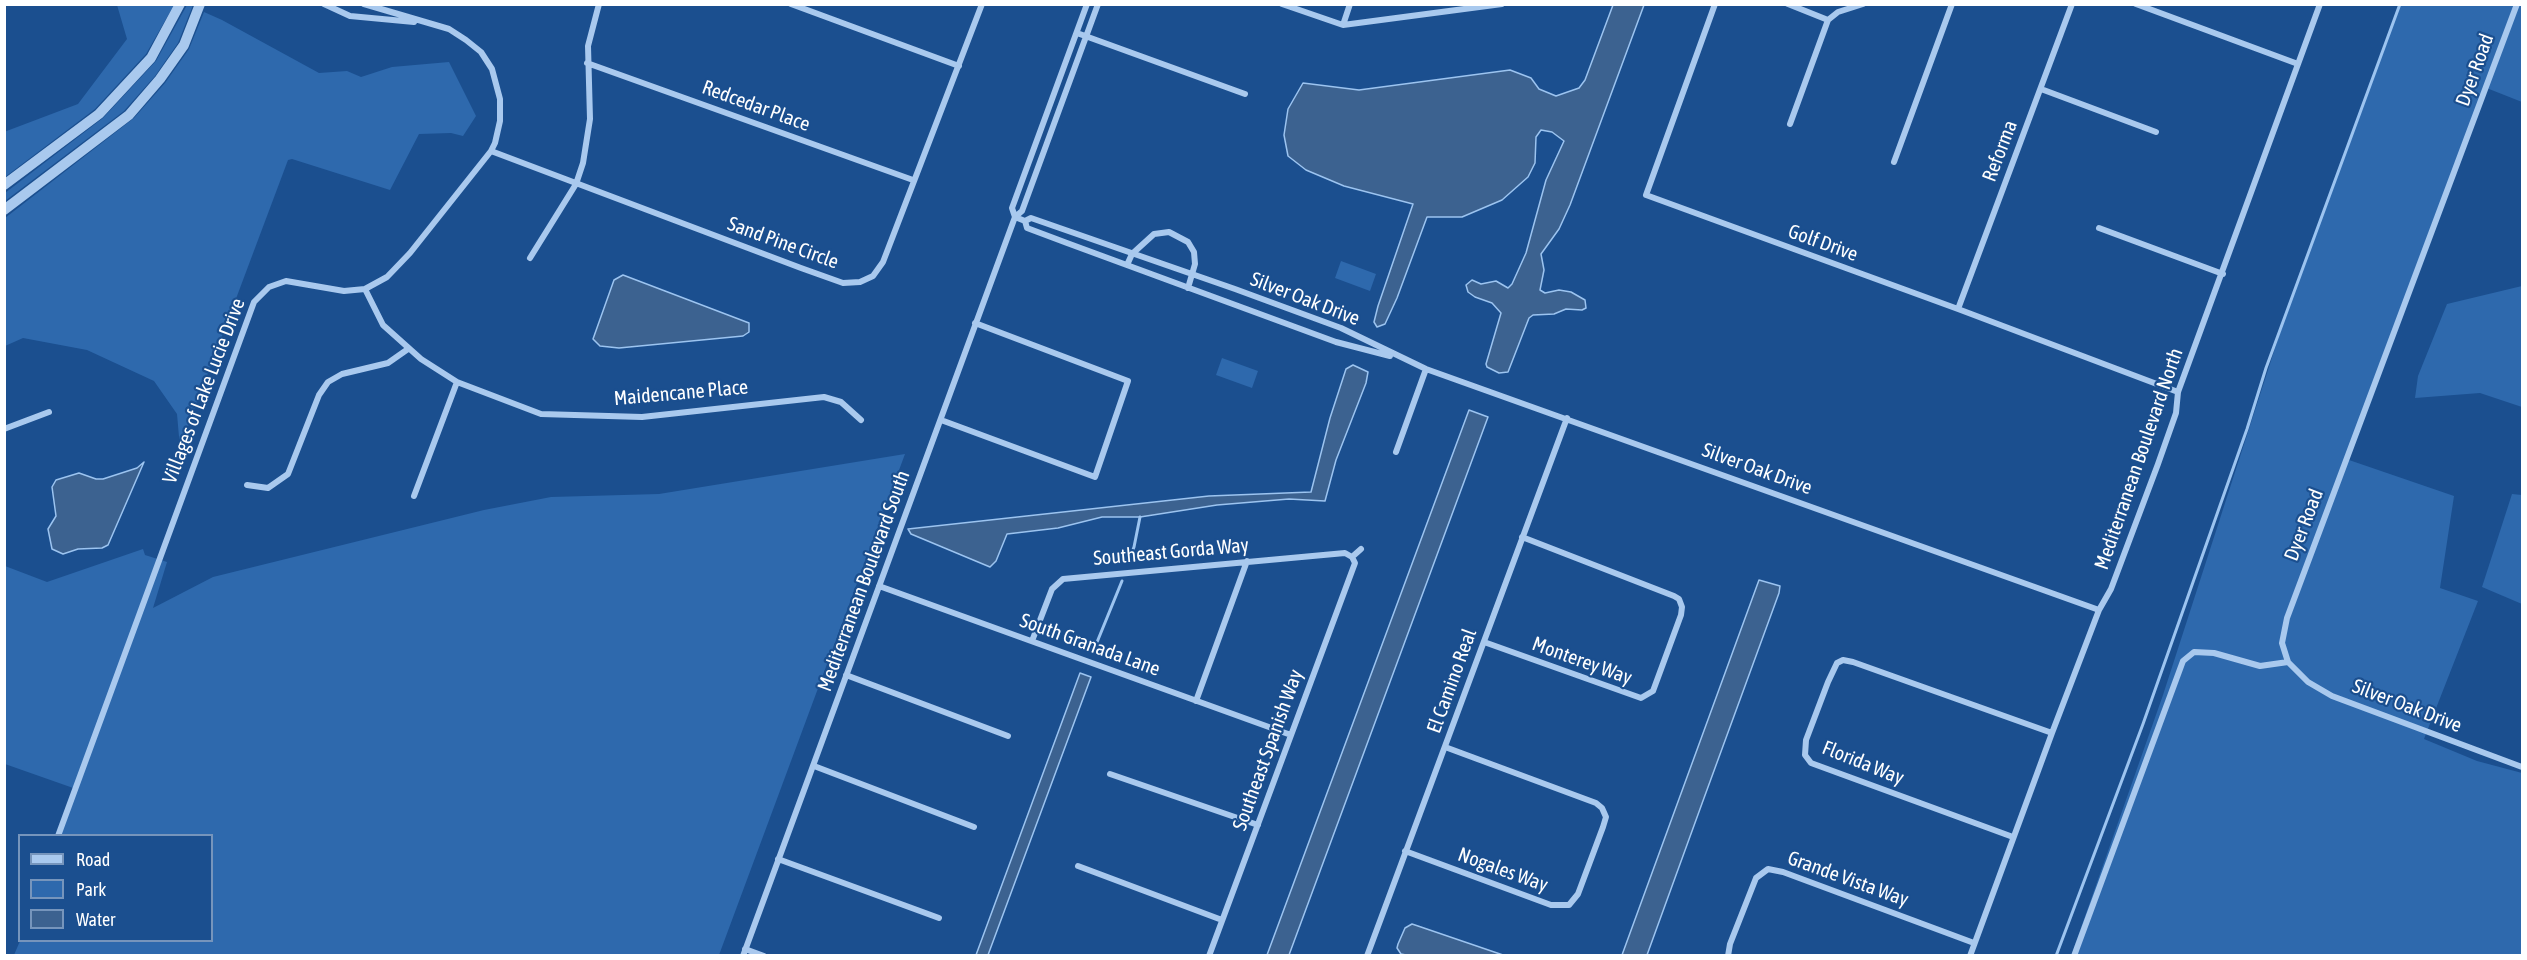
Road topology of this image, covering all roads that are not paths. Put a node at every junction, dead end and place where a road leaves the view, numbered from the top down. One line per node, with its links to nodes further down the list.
1 (180, 4): 37 (street)
2 (200, 4): 38 (street)
3 (324, 4): 22 (street, Villages of Lake Lucie Drive)
4 (364, 4): 22 (street, Villages of Lake Lucie Drive)
5 (599, 4): 26 (street)
6 (791, 4): 28 (street)
7 (982, 4): 28 (street, Sand Pine Circle)
8 (1087, 4): 24 (street, Mediterranean Boulevard South)
9 (1098, 4): 25 (street, Mediterranean Boulevard South)
10 (1282, 4): 23 (street)
11 (1350, 4): 23 (street)
12 (1502, 4): 23 (street)
13 (1715, 4): 49 (street, Golf Drive)
14 (1788, 4): 21 (street)
15 (1863, 4): 21 (street)
16 (1952, 4): 34 (street)
17 (2072, 4): 29 (street, Reforma)
18 (2136, 4): 27 (street)
19 (2320, 4): 27 (street, Mediterranean Boulevard North)
20 (2517, 4): 72 (street, Dyer Road)
21 (1828, 20): 31 (street)
22 (429, 23): 33 (street, Villages of Lake Lucie Drive)
23 (1343, 25)
24 (1077, 33): 25 (street); 39 (street, Mediterranean Boulevard South)
25 (1086, 36): 30 (street); 39 (street, Mediterranean Boulevard South)
26 (587, 63): 35 (street, Redcedar Place); 36 (street)
27 (2298, 64): 45 (street, Mediterranean Boulevard North)
28 (958, 66): 35 (street, Sand Pine Circle)
29 (2041, 89): 32 (street); 49 (street, Reforma)
30 (1245, 93)
31 (1790, 124)
32 (2156, 132)
33 (491, 151): 36 (street, Sand Pine Circle); 48 (street, Villages of Lake Lucie Drive)
34 (1894, 162)
35 (913, 180): 36 (street, Sand Pine Circle)
36 (576, 184): 43 (street)
37 (4, 185)
38 (4, 210)
39 (1015, 217): 40 (street, Silver Oak Drive); 50 (street, Mediterranean Boulevard South)
40 (1025, 221): 42 (street, Silver Oak Drive); 44 (street, Silver Oak Drive)
41 (2099, 228): 45 (street)
42 (1132, 254): 44 (street); 46 (street, Silver Oak Drive); 46 (street)
43 (530, 258)
44 (1127, 265): 47 (street, Silver Oak Drive)
45 (2223, 274): 55 (street, Mediterranean Boulevard North)
46 (1192, 275): 47 (street); 52 (street, Silver Oak Drive)
47 (1188, 288): 52 (street, Silver Oak Drive)
48 (365, 289): 51 (street, Maidencane Place); 84 (street, Villages of Lake Lucie Drive)
49 (1959, 309): 55 (street, Golf Drive)
50 (975, 323): 59 (street, Mediterranean Boulevard South); 59 (street)
51 (408, 349): 54 (street, Maidencane Place); 62 (street)
52 (1403, 359): 53 (street, Silver Oak Drive)
53 (1426, 369): 57 (street, Silver Oak Drive); 61 (street)
54 (457, 382): 58 (street, Maidencane Place); 63 (street)
55 (2178, 393): 69 (street, Mediterranean Boulevard North)
56 (49, 412): 60 (street)
57 (1567, 418): 64 (street, El Camino Real); 69 (street, Silver Oak Drive)
58 (861, 420)
59 (941, 420): 68 (street, Mediterranean Boulevard South)
60 (4, 429)
61 (1396, 452)
62 (247, 485)
63 (414, 496)
64 (1522, 537): 71 (street, El Camino Real); 71 (street, Monterey Way)
65 (1361, 549): 66 (street)
66 (1352, 557): 67 (street, Southeast Gorda Way); 76 (street, Southeast Spanish Way)
67 (1247, 561): 70 (street, Southeast Gorda Way); 74 (street)
68 (879, 586): 70 (street, South Granada Lane); 73 (street, Mediterranean Boulevard South)
69 (2099, 610): 75 (street, Mediterranean Boulevard North)
70 (1032, 641): 74 (street, South Granada Lane)
71 (1484, 642): 78 (street, El Camino Real)
72 (2288, 662): 80 (street, Silver Oak Drive); 98 (street)
73 (846, 675): 77 (street); 79 (street, Mediterranean Boulevard South)
74 (1196, 701): 76 (street, South Granada Lane)
75 (2052, 733): 85 (street, Mediterranean Boulevard North); 85 (street, Florida Way)
76 (1291, 735): 82 (street, Southeast Spanish Way)
77 (1008, 736)
78 (1445, 747): 86 (street, El Camino Real); 86 (street, Nogales Way)
79 (814, 766): 83 (street); 87 (street, Mediterranean Boulevard South)
80 (2523, 767)
81 (1110, 774): 82 (street)
82 (1258, 825): 90 (street, Southeast Spanish Way)
83 (974, 827)
84 (58, 834)
85 (2013, 837): 91 (street, Mediterranean Boulevard North)
86 (1405, 851): 95 (street, El Camino Real)
87 (778, 859): 89 (street); 92 (street, Mediterranean Boulevard South)
88 (1078, 866): 90 (street)
89 (939, 918)
90 (1222, 920): 94 (street, Southeast Spanish Way)
91 (1974, 943): 96 (street, Grande Vista Way); 97 (street, Mediterranean Boulevard North)
92 (744, 952): 93 (street)
93 (764, 956)
94 (1209, 956)
95 (1367, 956)
96 (1728, 956)
97 (1970, 956)
98 (2074, 956)

